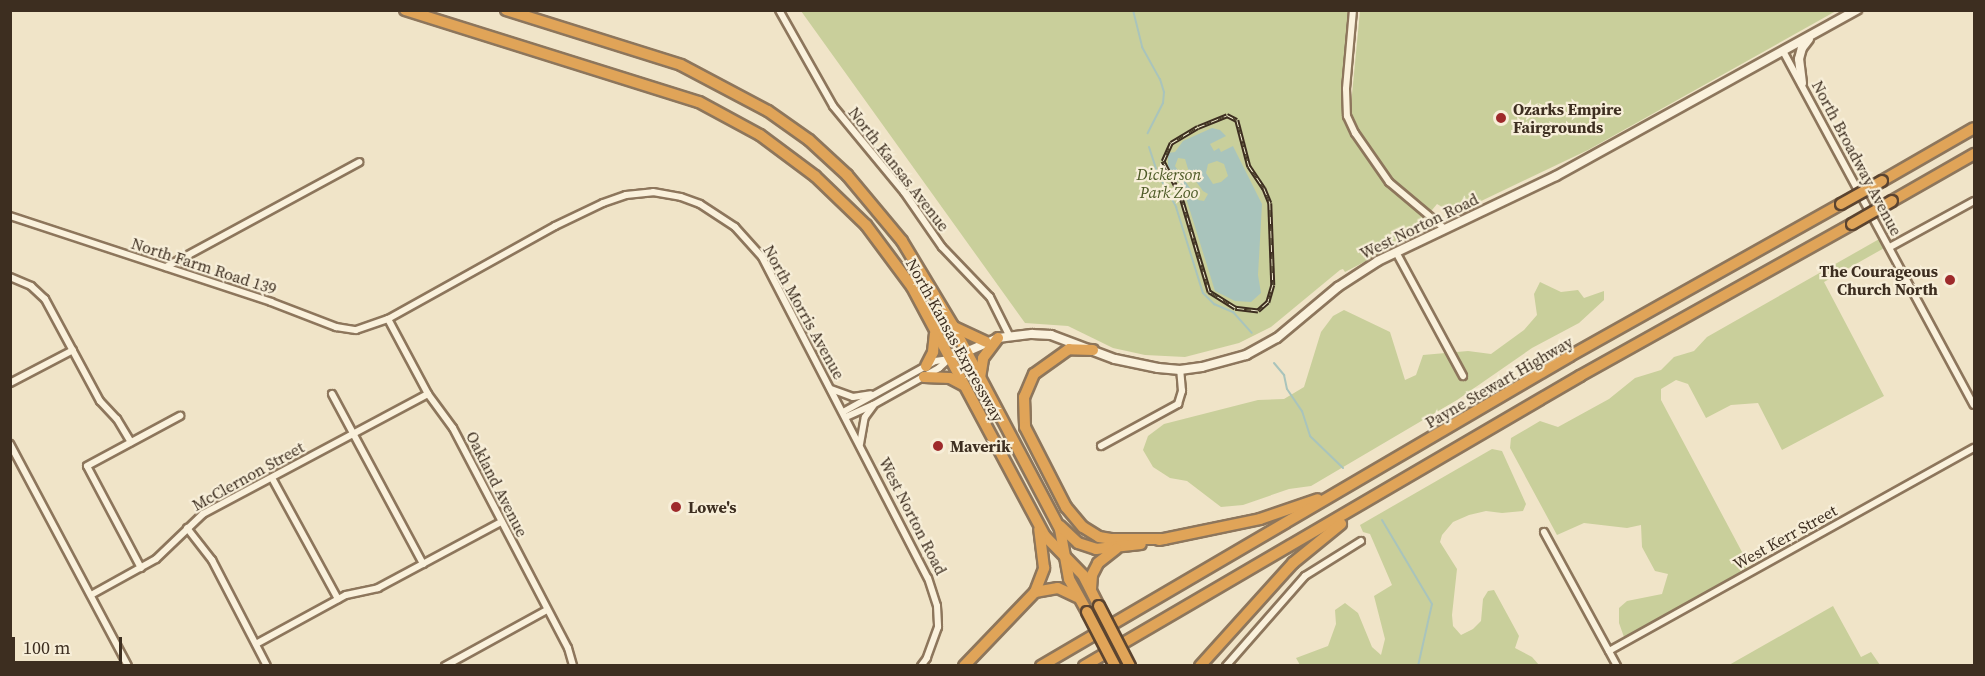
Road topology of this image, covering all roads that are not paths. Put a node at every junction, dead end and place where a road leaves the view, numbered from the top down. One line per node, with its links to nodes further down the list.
1 (405, 10): 21 (highway, North Kansas Expressway)
2 (506, 10): 20 (highway, North Kansas Expressway)
3 (779, 10): 22 (street, North Kansas Avenue)
4 (1353, 10): 14 (street)
5 (1857, 10): 6 (main road, West Norton Road)
6 (1815, 34): 7 (main road, West Norton Road); 8 (main road)
7 (1783, 51): 8 (street, North Broadway Avenue); 14 (main road, West Norton Road)
8 (1802, 83): 15 (street, North Broadway Avenue)
9 (1974, 128): 50 (highway, Payne Stewart Highway, bridge)
10 (1974, 154): 51 (highway, bridge)
11 (359, 162): 17 (street)
12 (1974, 201): 15 (street)
13 (10, 216): 17 (street, North Farm Road 139)
14 (1445, 229): 16 (main road, West Norton Road)
15 (1890, 247): 40 (street, North Broadway Avenue)
16 (1396, 252): 29 (main road, West Norton Road); 31 (street)
17 (165, 267): 19 (street, North Farm Road 139)
18 (10, 277): 25 (street)
19 (388, 319): 35 (street, North Morris Avenue); 38 (street, Oakland Avenue)
20 (952, 326): 24 (highway); 26 (highway, North Kansas Expressway)
21 (935, 330): 28 (highway, North Kansas Expressway); 30 (highway)
22 (1009, 335): 23 (main road, West Norton Road); 27 (main road, West Norton Road)
23 (998, 338): 24 (main road, West Norton Road); 32 (highway)
24 (986, 342): 26 (main road, West Norton Road)
25 (73, 350): 33 (street); 44 (street)
26 (965, 350): 28 (main road, West Norton Road); 32 (highway, North Kansas Expressway)
27 (1093, 350): 29 (main road, West Norton Road); 57 (highway)
28 (950, 359): 30 (street, West Norton Road); 30 (street, West Norton Road); 34 (highway, North Kansas Expressway)
29 (1180, 370): 47 (street)
30 (925, 371): 34 (highway); 36 (street, West Norton Road); 39 (street, West Norton Road)
31 (1463, 376)
32 (980, 378): 54 (highway, North Kansas Expressway)
33 (10, 383)
34 (963, 385): 53 (highway, North Kansas Expressway)
35 (831, 389): 36 (street); 41 (street, North Morris Avenue)
36 (878, 393): 41 (street, West Norton Road)
37 (332, 394): 43 (street)
38 (428, 394): 43 (street, McClernon Street); 52 (street, Oakland Avenue)
39 (873, 405): 41 (street, West Norton Road); 46 (street)
40 (1974, 405)
41 (844, 414): 46 (street, West Norton Road)
42 (180, 416): 44 (street)
43 (353, 433): 49 (street, McClernon Street); 61 (street)
44 (131, 442): 62 (street)
45 (10, 444): 65 (street)
46 (860, 446): 76 (street, West Norton Road)
47 (1101, 446)
48 (1974, 448): 70 (street, West Kerr Street)
49 (272, 478): 55 (street, McClernon Street); 67 (street)
50 (1354, 484): 57 (highway); 78 (highway, Payne Stewart Highway)
51 (1374, 498): 79 (highway); 82 (highway)
52 (501, 522): 61 (street); 68 (street, Oakland Avenue)
53 (1038, 522): 60 (highway, North Kansas Expressway); 64 (highway)
54 (1056, 522): 59 (highway); 60 (highway, North Kansas Expressway)
55 (186, 528): 62 (street, McClernon Street); 69 (street)
56 (1544, 532): 70 (street)
57 (1165, 539): 59 (highway)
58 (1360, 541): 83 (street)
59 (1116, 549): 63 (highway)
60 (1066, 558): 63 (highway, North Kansas Expressway); 66 (highway, North Kansas Expressway)
61 (423, 564): 67 (street)
62 (141, 568): 65 (street, McClernon Street)
63 (1091, 589): 81 (highway, North Kansas Expressway, bridge)
64 (1035, 592): 66 (highway); 77 (highway)
65 (91, 595): 72 (street)
66 (1078, 597): 80 (highway, North Kansas Expressway, bridge)
67 (338, 599): 69 (street)
68 (547, 609): 71 (street, Oakland Avenue); 74 (street)
69 (256, 644): 73 (street)
70 (1609, 651): 84 (street)
71 (573, 663): 75 (street)
72 (128, 666)
73 (267, 666)
74 (445, 666)
75 (564, 666)
76 (921, 666)
77 (964, 666)
78 (1041, 666)
79 (1083, 666)
80 (1115, 666)
81 (1130, 666)
82 (1200, 666)
83 (1226, 666)
84 (1617, 666)

